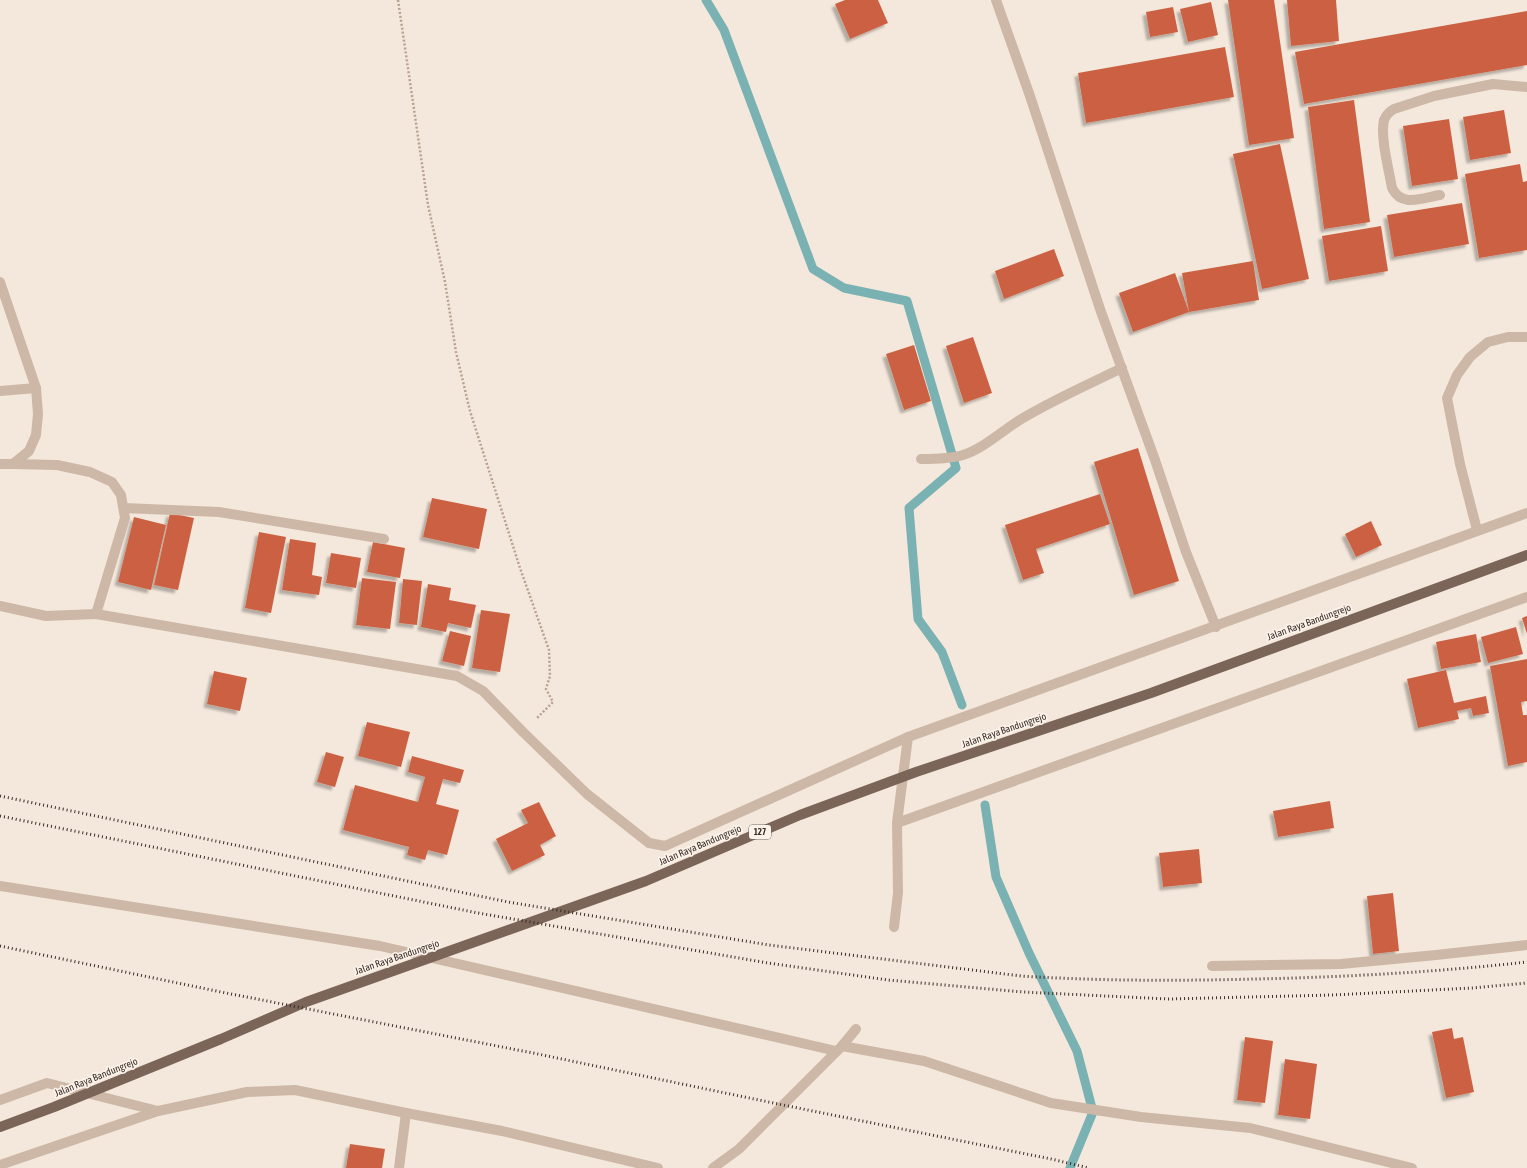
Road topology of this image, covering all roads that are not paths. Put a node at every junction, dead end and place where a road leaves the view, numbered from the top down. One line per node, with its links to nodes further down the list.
1 (996, 0): 6 (street)
2 (1527, 87): 3 (street)
3 (1440, 195)
4 (0, 282): 7 (street)
5 (1527, 337): 14 (street)
6 (1122, 368): 9 (street); 20 (street)
7 (36, 388): 8 (street); 11 (street)
8 (0, 391)
9 (921, 459)
10 (0, 464): 11 (street)
11 (12, 464): 12 (street)
12 (124, 508): 15 (street); 19 (street)
13 (1527, 513): 14 (street)
14 (1477, 530): 20 (street)
15 (384, 539)
16 (1527, 556): 32 (main road, Jalan Raya Bandungrejo / 127)
17 (1527, 597): 22 (street)
18 (0, 606): 19 (street)
19 (96, 614): 21 (street)
20 (1216, 627): 21 (street)
21 (908, 737): 22 (street)
22 (897, 823): 24 (street)
23 (0, 886): 28 (street)
24 (894, 927)
25 (1527, 945): 26 (street)
26 (1212, 966)
27 (856, 1029): 28 (street)
28 (839, 1048): 36 (street); 37 (street)
29 (0, 1100): 30 (street)
30 (158, 1110): 31 (street); 33 (street)
31 (406, 1114): 34 (street); 35 (street)
32 (0, 1127)
33 (0, 1165)
34 (398, 1168)
35 (658, 1168)
36 (713, 1168)
37 (1412, 1168)

